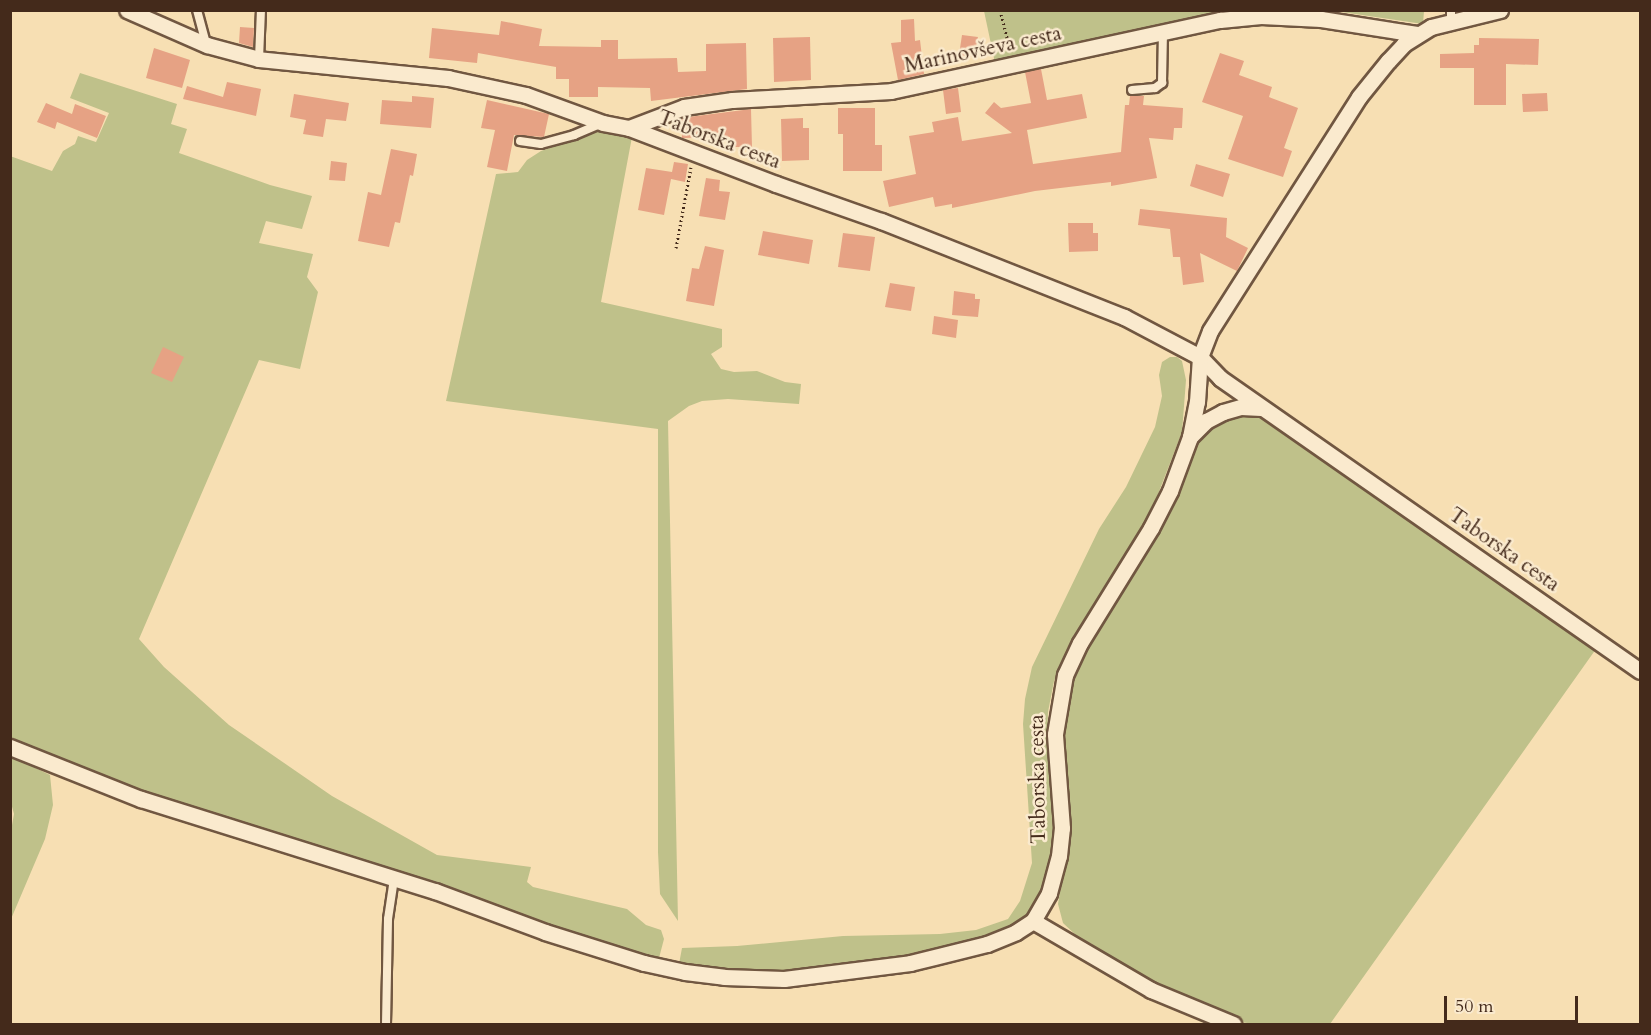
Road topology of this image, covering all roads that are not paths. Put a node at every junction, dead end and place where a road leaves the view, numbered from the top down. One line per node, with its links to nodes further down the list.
1 (127, 10): 9 (street, Taborska cesta)
2 (197, 10): 9 (lane)
3 (261, 10): 10 (lane)
4 (1500, 10): 5 (street)
5 (1493, 11): 6 (street)
6 (1451, 15): 8 (street)
7 (1163, 32): 8 (street, Marinovševa cesta); 11 (lane); 13 (street, Marinovševa cesta)
8 (1417, 34): 15 (street)
9 (207, 45): 10 (street, Taborska cesta)
10 (260, 59): 12 (street, Taborska cesta)
11 (1132, 90)
12 (603, 123): 13 (street, Taborska cesta); 14 (lane)
13 (629, 128): 15 (street, Taborska cesta)
14 (520, 141)
15 (1200, 357): 16 (street); 17 (street, Taborska cesta)
16 (1264, 409): 17 (street, Taborska cesta); 18 (street, Taborska cesta)
17 (1190, 437): 21 (street, Taborska cesta)
18 (1641, 671)
19 (10, 747): 20 (street)
20 (394, 879): 21 (street); 22 (lane)
21 (1032, 921): 23 (street)
22 (386, 1024)
23 (1233, 1024)

